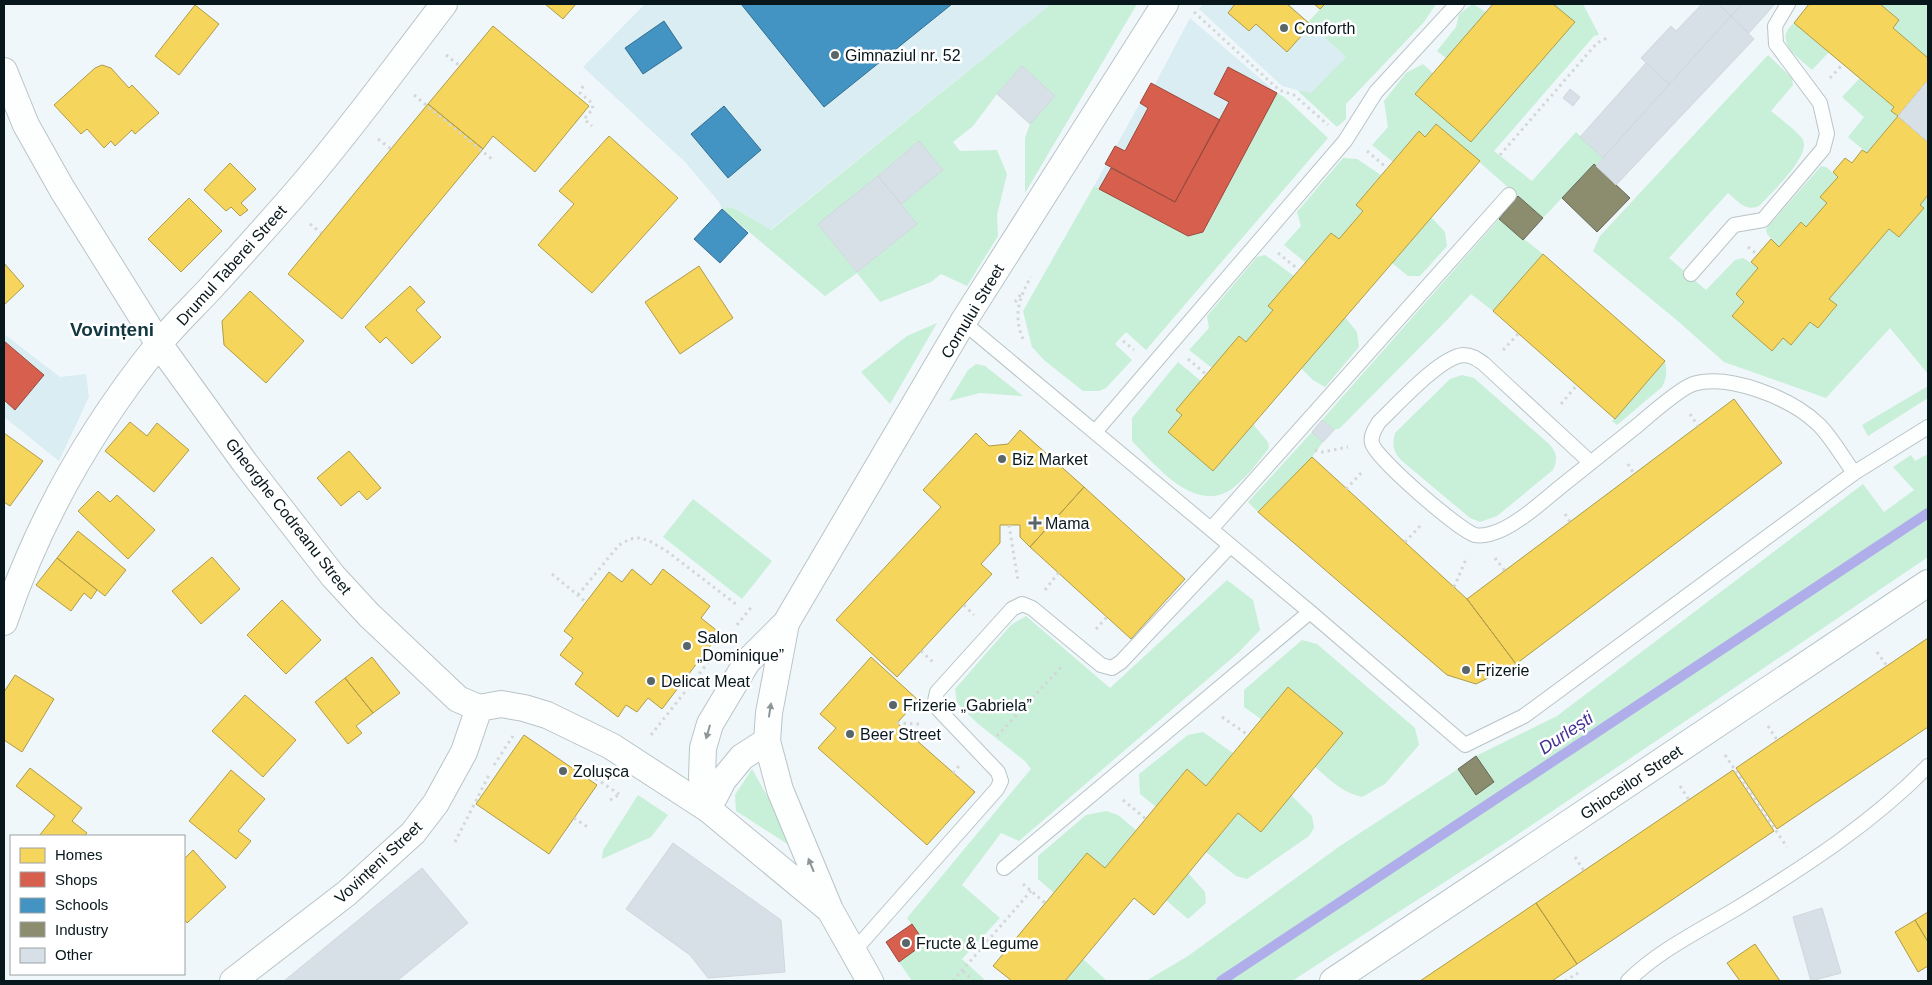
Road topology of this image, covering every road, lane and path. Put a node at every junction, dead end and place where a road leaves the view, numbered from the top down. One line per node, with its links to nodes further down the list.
1 (444, 4): 27 (street, Drumul Taberei Street)
2 (1166, 4): 24 (street, Cornului Street)
3 (1457, 4): 14 (lane)
4 (1788, 4): 22 (lane)
5 (1192, 10): 14 (path)
6 (1607, 38): 16 (path)
7 (446, 55): 8 (path)
8 (460, 66)
9 (4, 71): 27 (street, Gheorghe Codreanu Street)
10 (583, 86): 12 (path)
11 (413, 95): 17 (path)
12 (592, 126)
13 (377, 139): 15 (path)
14 (1345, 141): 29 (lane)
15 (391, 150)
16 (1500, 155)
17 (493, 160)
18 (1509, 194): 33 (lane)
19 (308, 223): 20 (path)
20 (321, 233)
21 (1035, 270): 23 (path)
22 (1691, 274)
23 (1021, 294): 25 (path); 26 (path)
24 (964, 322): 25 (lane); 46 (street, Cornului Street)
25 (985, 340): 29 (lane)
26 (1024, 342)
27 (159, 344): 45 (street, Drumul Taberei Street); 51 (street, Gheorghe Codreanu Street)
28 (1928, 427): 31 (lane)
29 (1095, 432): 33 (lane)
30 (1590, 462): 31 (lane); 34 (lane); 34 (lane)
31 (1854, 473): 44 (lane)
32 (1009, 525): 41 (path)
33 (1211, 529): 35 (lane)
34 (1476, 536): 38 (path)
35 (1230, 546): 44 (lane); 48 (lane)
36 (552, 574): 39 (path)
37 (1928, 583): 52 (street, Ghioceilor Street)
38 (1454, 587)
39 (578, 595): 40 (path); 42 (path)
40 (586, 602)
41 (1022, 604): 48 (lane); 56 (lane)
42 (737, 605)
43 (753, 605): 47 (path)
44 (1310, 612): 50 (lane)
45 (4, 622)
46 (786, 623): 55 (street, one-way to 46); 61 (street, one-way to 61)
47 (735, 628)
48 (1080, 646): 56 (path)
49 (711, 659): 57 (path)
50 (1202, 702): 54 (path); 65 (lane)
51 (479, 708): 57 (street); 72 (street, Vovințeni Street)
52 (1709, 730): 66 (path); 76 (street, Ghioceilor Street)
53 (516, 732): 64 (path)
54 (1248, 735)
55 (767, 741): 61 (street); 68 (street, one-way to 55)
56 (980, 755): 69 (lane)
57 (632, 759): 61 (street)
58 (571, 762): 60 (path)
59 (1928, 766): 66 (lane)
60 (619, 794)
61 (708, 809): 68 (street)
62 (574, 818): 63 (path)
63 (589, 828)
64 (456, 842)
65 (1004, 868)
66 (1801, 869): 78 (lane)
67 (1031, 891): 70 (path)
68 (830, 910): 69 (street)
69 (853, 952): 73 (street)
70 (963, 970): 74 (path); 75 (path)
71 (1578, 973): 77 (path)
72 (233, 981)
73 (870, 981)
74 (953, 981)
75 (974, 981)
76 (1333, 981)
77 (1565, 981)
78 (1628, 981)

